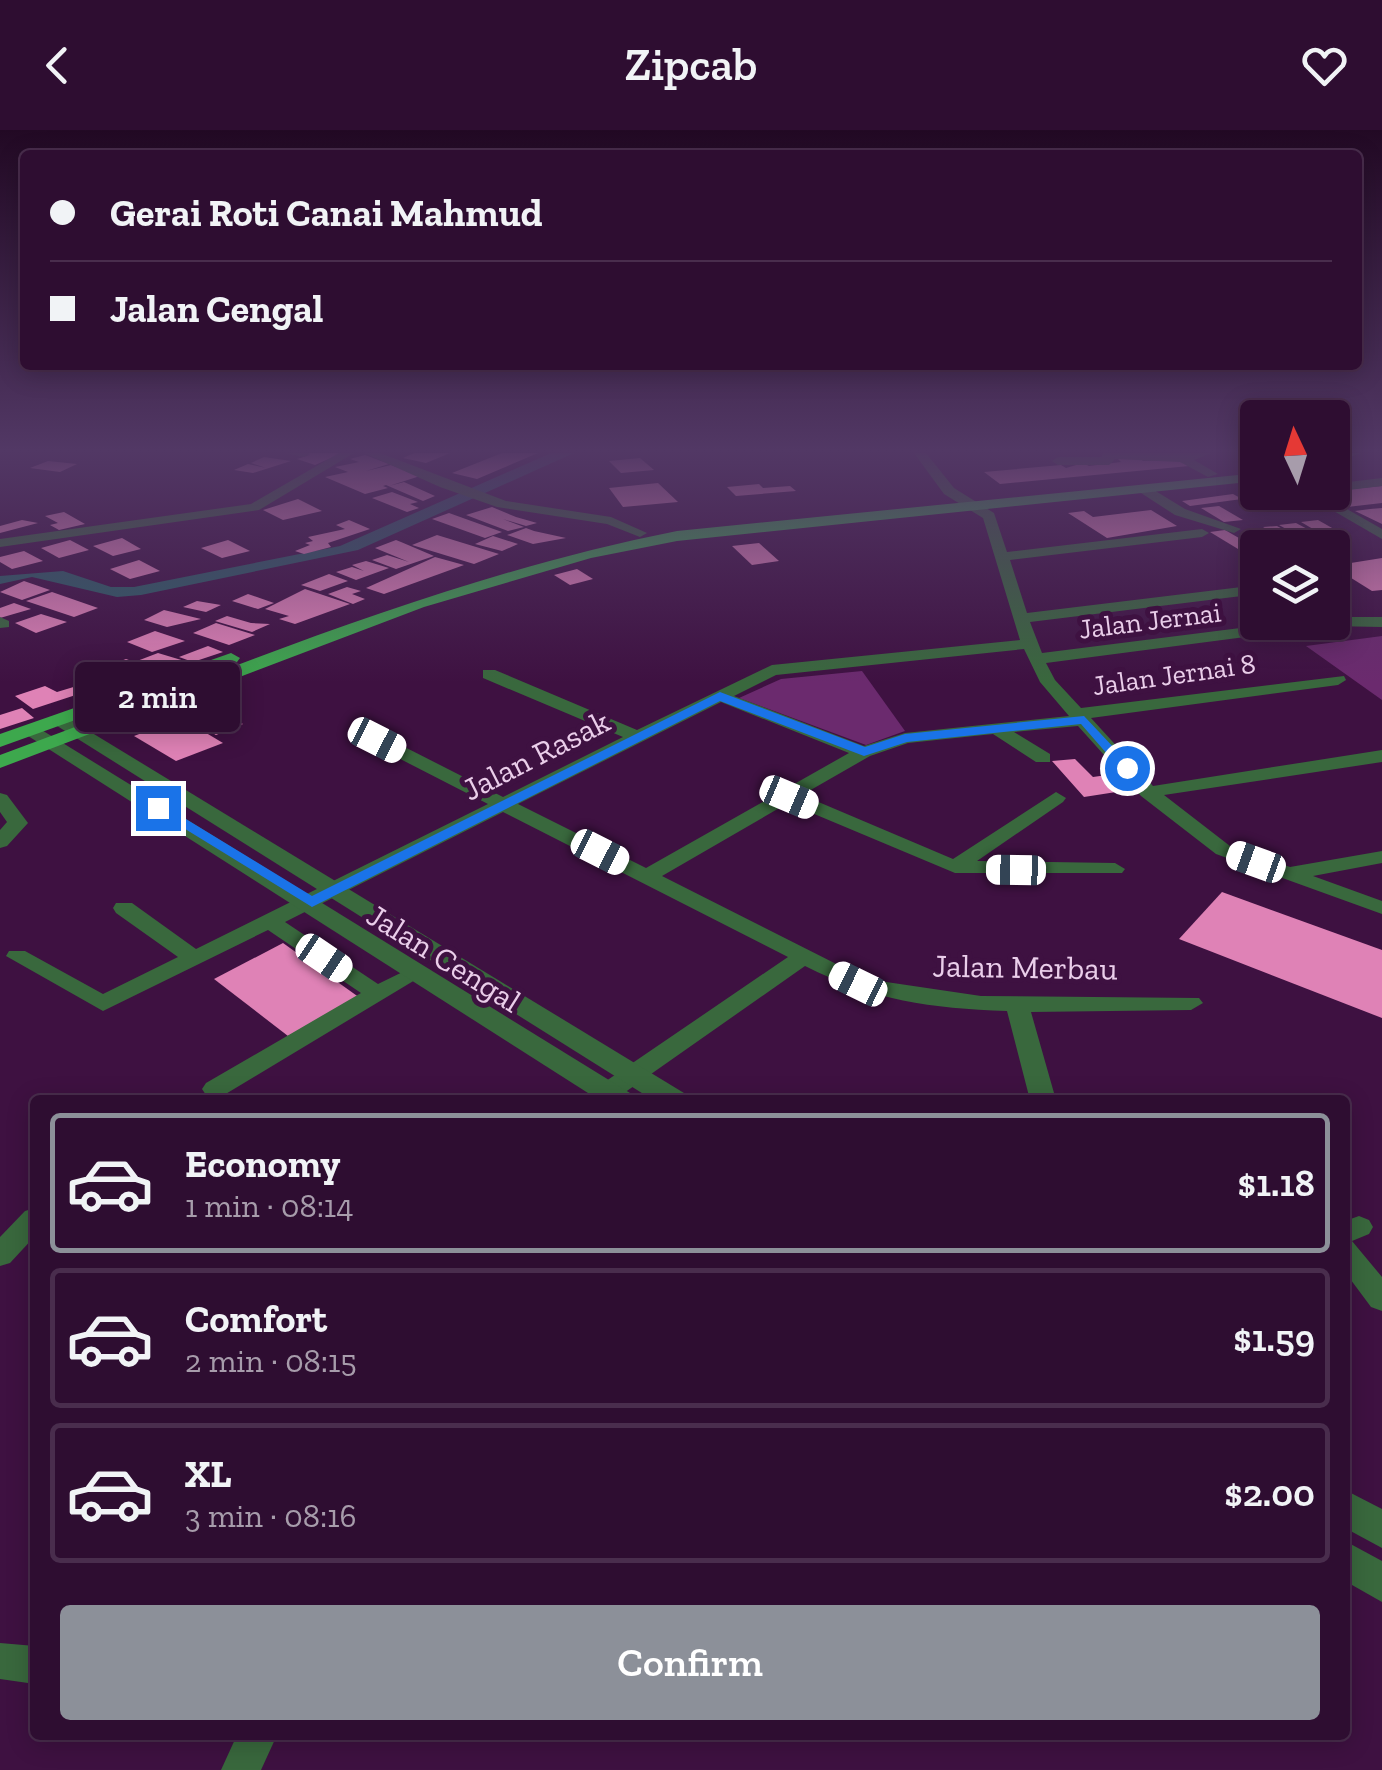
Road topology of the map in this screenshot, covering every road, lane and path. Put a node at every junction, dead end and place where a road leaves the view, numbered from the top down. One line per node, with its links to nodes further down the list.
1 (92, 530): 8 (street)
2 (634, 530): 6 (street)
3 (667, 530): 6 (main road)
4 (733, 530): 21 (main road)
5 (993, 530): 9 (street)
6 (640, 532): 21 (main road)
7 (1202, 532): 9 (street)
8 (0, 543)
9 (1000, 556): 11 (street)
10 (1240, 591): 11 (street)
11 (1023, 618): 15 (street)
12 (1350, 622): 13 (street, Jalan Jernai)
13 (1382, 622)
14 (1240, 631): 15 (street, Jalan Jernai)
15 (1033, 651): 18 (street, Jalan Rasak); 19 (street)
16 (489, 674): 22 (street)
17 (1338, 680): 19 (street, Jalan Jernai 8)
18 (720, 696): 22 (street, Jalan Rasak); 25 (street)
19 (1081, 717): 20 (street, Jalan Jernai 8); 29 (street)
20 (996, 728): 25 (street, Jalan Jernai 8); 27 (street)
21 (57, 731): 24 (main road); 28 (main road); 40 (street, Jalan Cengal); 41 (street, Jalan Cengal)
22 (637, 737): 33 (street, Jalan Rasak)
23 (377, 740): 33 (street, Jalan Merbau)
24 (0, 741)
25 (864, 752): 30 (street, Jalan Jernai 8)
26 (1382, 756): 29 (street)
27 (1043, 758)
28 (0, 762)
29 (1148, 792): 38 (street)
30 (789, 797): 36 (street); 39 (street, Jalan Jernai 8)
31 (1056, 798): 36 (street)
32 (0, 799): 34 (street)
33 (506, 805): 39 (street, Jalan Merbau); 40 (street, Jalan Rasak)
34 (0, 842)
35 (1382, 857): 38 (street)
36 (955, 867): 37 (street)
37 (1114, 868)
38 (1289, 874): 43 (street)
39 (648, 876): 46 (street, Jalan Merbau)
40 (335, 890): 41 (street, Jalan Rasak); 52 (street, Jalan Cengal)
41 (312, 902): 44 (street, Jalan Rasak); 48 (street, Jalan Cengal)
42 (124, 908): 47 (street)
43 (1382, 908)
44 (272, 922): 47 (street, Jalan Rasak); 49 (street)
45 (16, 956): 47 (street, Jalan Rasak)
46 (803, 957): 50 (street, Jalan Merbau); 52 (street)
47 (196, 959)
48 (418, 972): 49 (street); 54 (street, Jalan Cengal)
49 (377, 994): 53 (street)
50 (1016, 1002): 51 (street, Jalan Merbau); 57 (street)
51 (1191, 1004)
52 (632, 1076): 55 (street); 56 (street, Jalan Cengal)
53 (215, 1089)
54 (604, 1095)
55 (609, 1095)
56 (665, 1095)
57 (1042, 1095)
58 (30, 1223): 60 (street)
59 (1350, 1237): 61 (street)
60 (0, 1255)
61 (1382, 1299)
62 (1350, 1510): 63 (street)
63 (1382, 1530)
64 (1350, 1562): 65 (street)
65 (1382, 1583)
66 (0, 1660): 67 (street)
67 (30, 1663)
68 (255, 1740): 69 (street)
69 (241, 1770)

